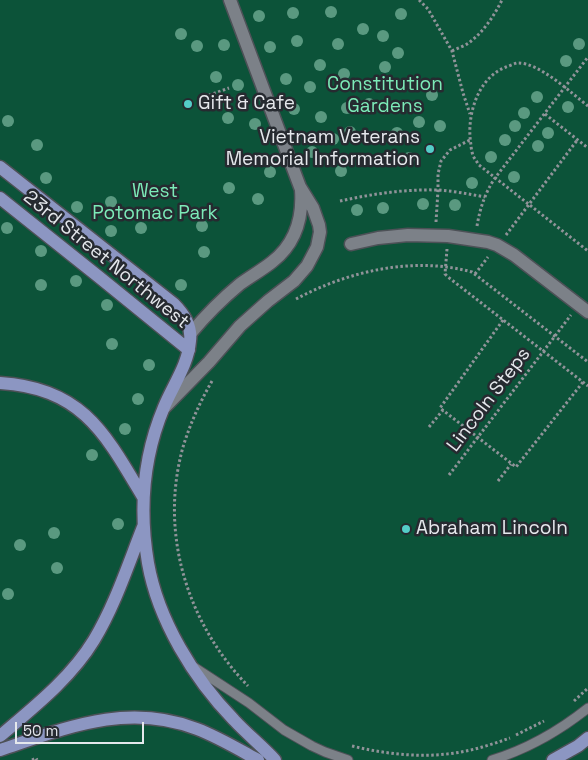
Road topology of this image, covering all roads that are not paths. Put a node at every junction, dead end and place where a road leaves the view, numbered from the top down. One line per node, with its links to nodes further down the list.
1 (230, 0): 3 (street)
2 (0, 167): 7 (main road, 23rd Street Northwest)
3 (300, 187): 7 (street); 10 (street)
4 (0, 198): 8 (main road, 23rd Street Northwest)
5 (351, 244): 6 (street)
6 (588, 312)
7 (191, 333): 8 (main road)
8 (189, 350): 10 (main road)
9 (0, 383): 11 (main road)
10 (164, 408): 11 (main road)
11 (143, 497): 12 (main road)
12 (143, 526): 13 (main road); 15 (main road)
13 (191, 665): 19 (main road); 20 (lane)
14 (588, 708): 21 (lane)
15 (4, 732)
16 (588, 738): 22 (main road)
17 (0, 750): 18 (main road)
18 (258, 760)
19 (274, 760)
20 (348, 760)
21 (492, 760)
22 (553, 760)

